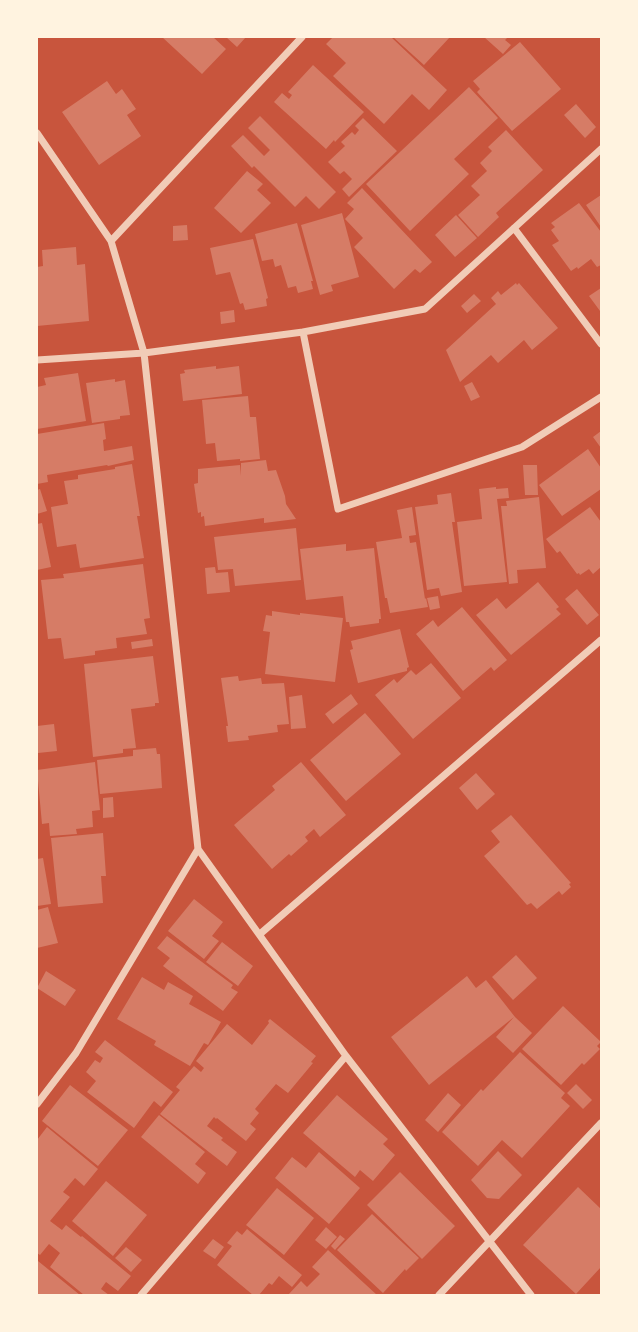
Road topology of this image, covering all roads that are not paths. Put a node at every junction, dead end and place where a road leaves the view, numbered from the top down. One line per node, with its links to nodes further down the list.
1 (302, 37): 5 (street)
2 (37, 133): 5 (street)
3 (601, 149): 4 (street)
4 (514, 228): 6 (street); 7 (street)
5 (111, 241): 8 (street)
6 (303, 332): 8 (street); 10 (street)
7 (601, 344)
8 (144, 353): 9 (street); 12 (street)
9 (37, 360)
10 (601, 397)
11 (601, 640): 13 (street)
12 (198, 849): 13 (street); 15 (street)
13 (260, 934): 14 (street)
14 (346, 1056): 17 (street); 18 (street)
15 (37, 1104)
16 (601, 1123): 17 (street)
17 (490, 1241): 19 (street); 20 (street)
18 (141, 1295)
19 (439, 1295)
20 (531, 1295)

